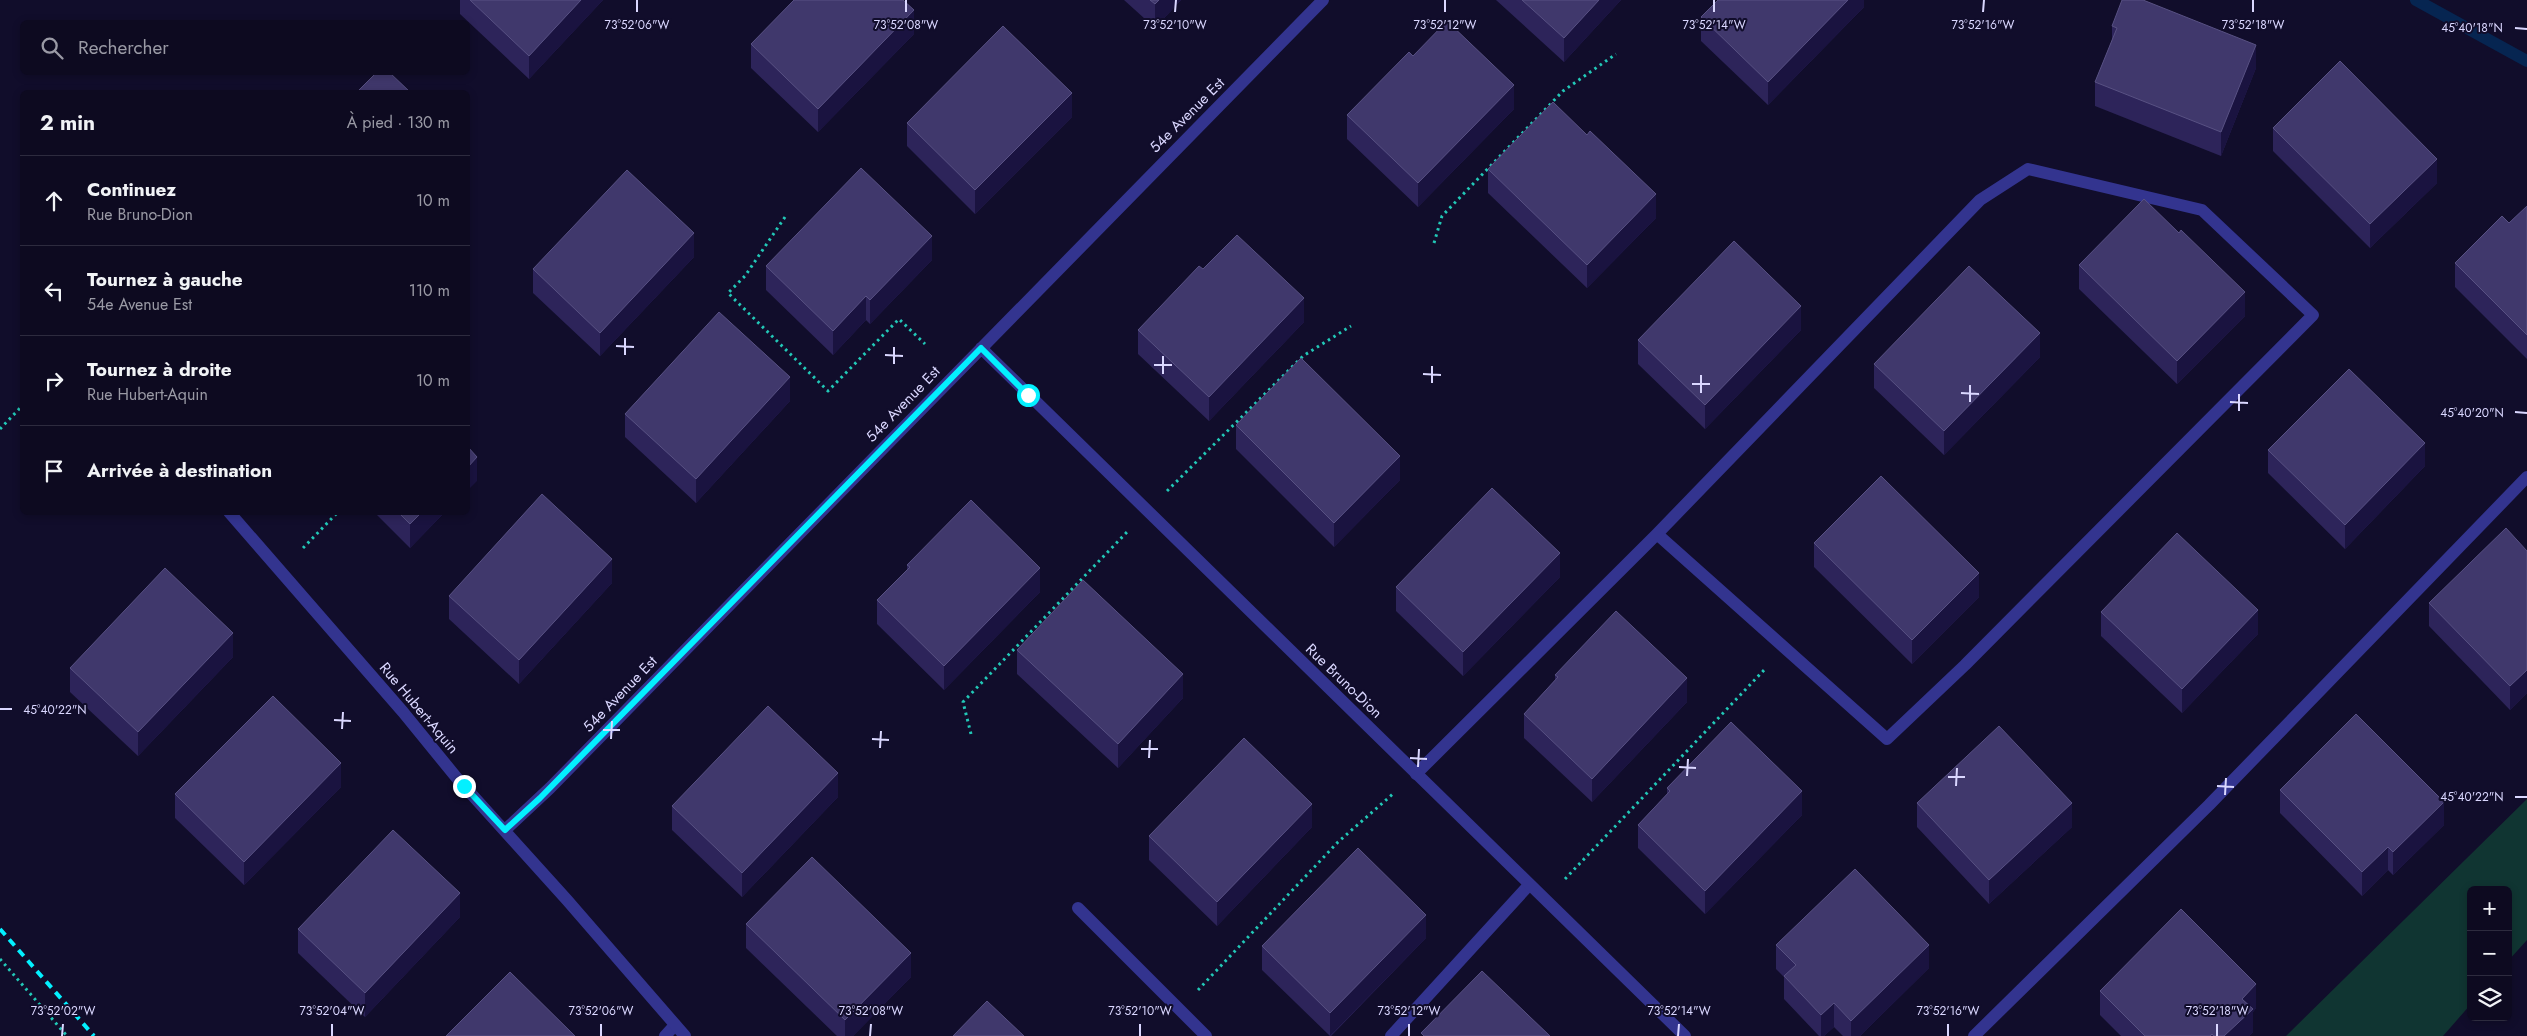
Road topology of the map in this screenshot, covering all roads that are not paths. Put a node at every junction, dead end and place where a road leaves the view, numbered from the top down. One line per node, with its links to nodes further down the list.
1 (1323, 0): 2 (street, 54e Avenue Est)
2 (981, 348): 6 (street, Rue Bruno-Dion); 7 (street, 54e Avenue Est)
3 (2527, 477): 16 (street)
4 (232, 515): 7 (street, Rue Hubert-Aquin)
5 (1657, 534): 5 (street); 6 (street)
6 (1416, 774): 8 (street, Rue Bruno-Dion)
7 (505, 830): 10 (street, Rue Hubert-Aquin)
8 (1529, 885): 14 (street); 15 (street, Rue Bruno-Dion)
9 (1078, 908): 13 (street)
10 (675, 1025): 11 (street); 12 (street, Rue Hubert-Aquin)
11 (664, 1036)
12 (685, 1036)
13 (1206, 1036)
14 (1391, 1036)
15 (1685, 1036)
16 (1974, 1036)

